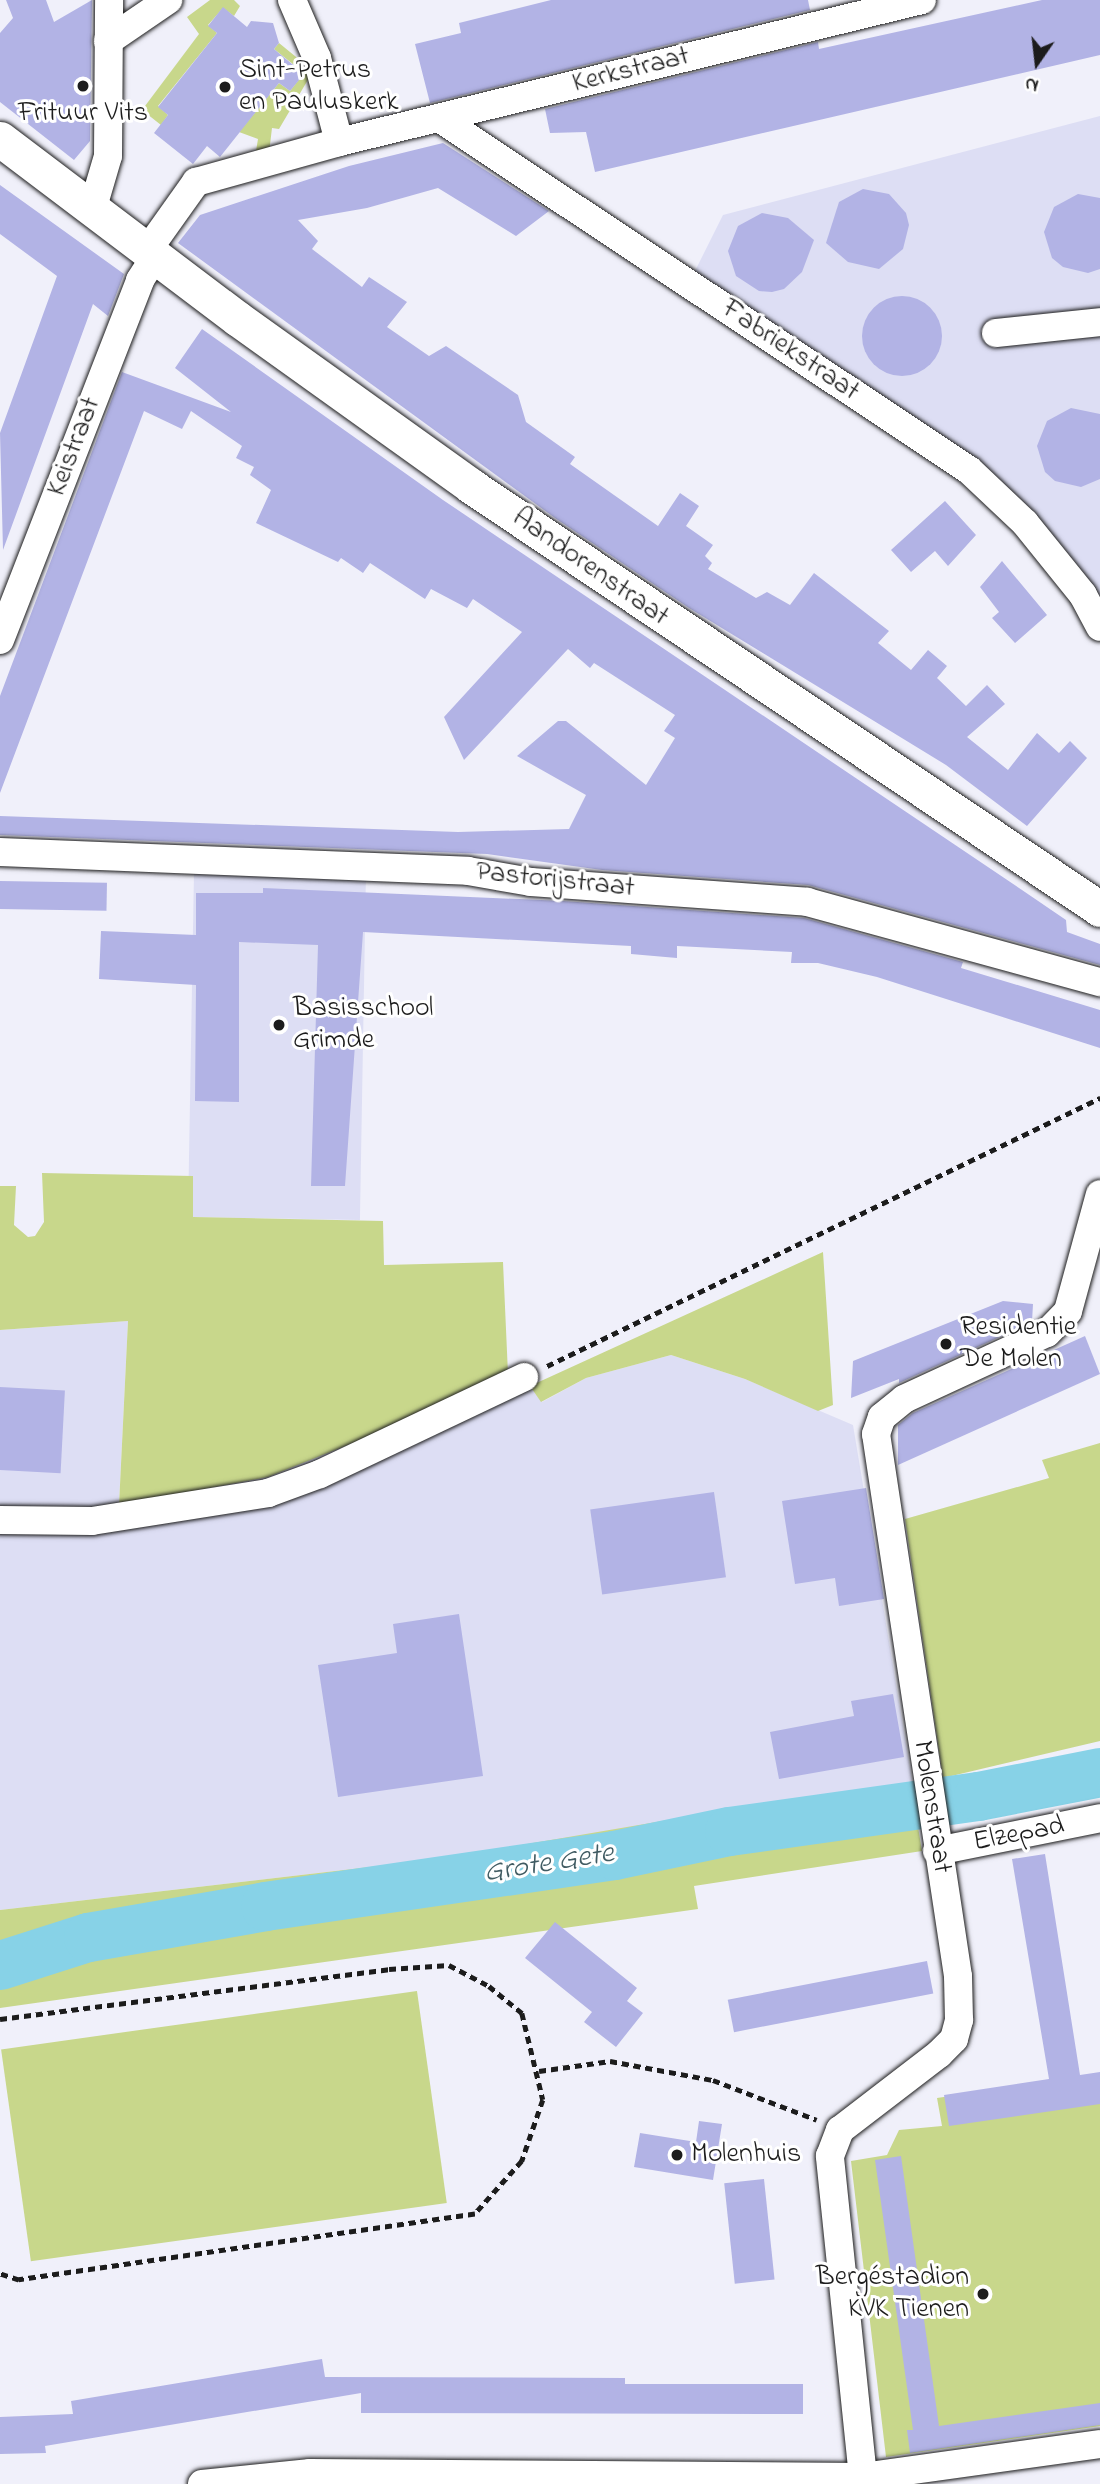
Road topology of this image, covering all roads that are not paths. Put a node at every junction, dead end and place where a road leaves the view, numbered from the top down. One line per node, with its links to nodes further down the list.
1 (109, 0): 5 (street)
2 (169, 0): 5 (street)
3 (292, 0): 8 (street)
4 (922, 0): 6 (street, Kerkstraat)
5 (108, 41): 9 (street)
6 (439, 118): 8 (street, Kerkstraat); 13 (street, Fabriekstraat)
7 (0, 139): 9 (main road, Aandorenstraat)
8 (339, 142): 10 (street, Kerkstraat)
9 (93, 207): 10 (main road, Aandorenstraat)
10 (151, 254): 14 (street, Keistraat); 16 (main road, Aandorenstraat)
11 (1100, 322): 12 (street)
12 (996, 333)
13 (1100, 627)
14 (0, 640)
15 (0, 852): 17 (street, Pastorijstraat)
16 (1100, 909)
17 (1100, 982)
18 (1100, 1194): 22 (street, Molenstraat)
19 (524, 1377): 20 (street)
20 (0, 1520)
21 (1100, 1818): 22 (street, Elzepad)
22 (936, 1839): 24 (street, Molenstraat)
23 (1100, 2444): 24 (street)
24 (863, 2477): 25 (street)
25 (202, 2484)

